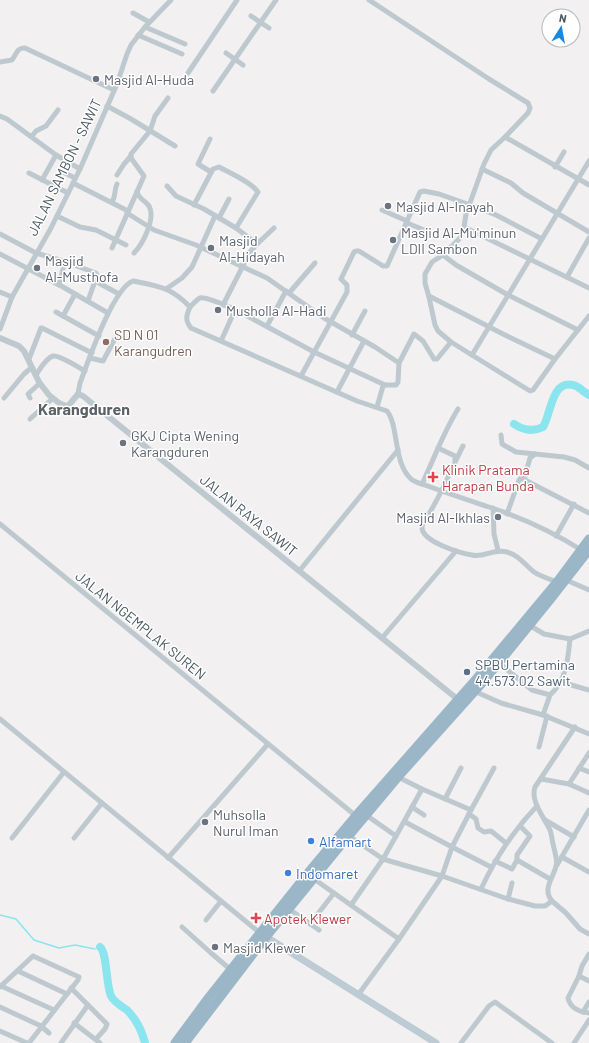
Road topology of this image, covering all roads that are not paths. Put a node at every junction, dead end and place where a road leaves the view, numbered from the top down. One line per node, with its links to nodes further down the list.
1 (171, 0): 7 (street, JALAN SAMBON - SAWIT)
2 (237, 0): 18 (street)
3 (276, 0): 8 (street)
4 (369, 0): 27 (street)
5 (132, 13): 7 (street)
6 (251, 16): 8 (street)
7 (149, 22): 9 (street, JALAN SAMBON - SAWIT)
8 (260, 22): 10 (street); 15 (street)
9 (145, 27): 11 (street, JALAN SAMBON - SAWIT); 12 (street)
10 (269, 28)
11 (138, 35): 14 (street); 19 (street, JALAN SAMBON - SAWIT)
12 (185, 44)
13 (226, 53): 15 (street)
14 (182, 54)
15 (235, 59): 17 (street); 20 (street)
16 (0, 62): 19 (street)
17 (243, 64)
18 (188, 74)
19 (114, 90): 22 (street, JALAN SAMBON - SAWIT)
20 (213, 92)
21 (168, 98): 25 (street)
22 (107, 106): 25 (street); 35 (street, JALAN SAMBON - SAWIT)
23 (58, 110): 26 (street)
24 (0, 116): 26 (street)
25 (150, 130): 29 (street); 32 (street)
26 (32, 136): 31 (street)
27 (505, 137): 34 (street); 36 (street)
28 (210, 139): 38 (street)
29 (175, 146)
30 (564, 152): 34 (street)
31 (56, 155): 35 (street); 42 (street)
32 (131, 156): 40 (street); 47 (street)
33 (589, 162): 41 (street)
34 (555, 167): 41 (street)
35 (80, 169): 43 (street, JALAN SAMBON - SAWIT)
36 (482, 169): 52 (street); 55 (street)
37 (61, 171): 43 (street)
38 (211, 172): 51 (street); 61 (street)
39 (29, 173): 42 (street)
40 (117, 176)
41 (578, 179): 45 (street); 55 (street)
42 (42, 180): 48 (street)
43 (74, 181): 48 (street, JALAN SAMBON - SAWIT); 50 (street)
44 (117, 184): 50 (street)
45 (589, 185)
46 (167, 186): 51 (street)
47 (137, 191): 54 (street); 60 (street)
48 (68, 193): 56 (street, JALAN SAMBON - SAWIT)
49 (229, 199): 57 (street)
50 (112, 202): 54 (street)
51 (194, 205): 57 (street)
52 (469, 205): 58 (street); 59 (street); 67 (street)
53 (382, 210): 58 (street)
54 (128, 212): 60 (street); 68 (street)
55 (557, 214): 64 (street); 67 (street)
56 (57, 216): 68 (street); 73 (street, JALAN SAMBON - SAWIT)
57 (217, 217): 61 (street); 71 (street)
58 (407, 222): 63 (street); 103 (street)
59 (464, 227): 76 (street); 77 (street)
60 (150, 228): 71 (street); 74 (street)
61 (236, 228): 69 (street)
62 (274, 228): 69 (street)
63 (429, 232)
64 (589, 232)
65 (0, 234): 73 (street)
66 (589, 238): 82 (street)
67 (542, 239): 77 (street)
68 (116, 240): 70 (street); 72 (street)
69 (257, 244): 80 (street)
70 (126, 245)
71 (201, 247): 80 (street); 85 (street)
72 (112, 248)
73 (36, 253): 78 (street); 81 (street, JALAN SAMBON - SAWIT)
74 (134, 253)
75 (0, 254): 81 (street)
76 (443, 255): 91 (street); 92 (street)
77 (530, 258): 82 (street); 91 (street)
78 (65, 261): 83 (street); 84 (street)
79 (315, 263): 88 (street)
80 (243, 266): 88 (street); 95 (street)
81 (27, 268): 84 (street); 93 (street, JALAN SAMBON - SAWIT)
82 (567, 278): 86 (street)
83 (95, 281): 90 (street); 94 (street)
84 (59, 285): 89 (street)
85 (166, 288): 90 (street); 96 (street)
86 (589, 288)
87 (0, 292): 93 (street)
88 (287, 292): 103 (street); 104 (street)
89 (75, 294): 94 (street); 101 (street)
90 (119, 294): 100 (street)
91 (508, 295): 105 (street); 107 (street)
92 (429, 296): 105 (street); 114 (street)
93 (12, 297): 106 (street, JALAN SAMBON - SAWIT)
94 (88, 301): 100 (street)
95 (223, 305): 96 (street); 97 (street)
96 (190, 307): 112 (street)
97 (235, 310): 104 (street); 112 (street)
98 (365, 311): 109 (street)
99 (56, 312): 101 (street)
100 (108, 313): 110 (street)
101 (63, 316): 110 (street)
102 (589, 316): 107 (street)
103 (330, 322): 109 (street); 115 (street)
104 (266, 326): 115 (street)
105 (489, 327): 117 (street); 118 (street)
106 (0, 329)
107 (578, 330): 118 (street)
108 (118, 332): 116 (street)
109 (352, 335): 113 (street)
110 (98, 336): 116 (street)
111 (0, 338): 119 (street)
112 (220, 341): 125 (street)
113 (364, 341): 120 (street); 122 (street)
114 (450, 343): 117 (street); 120 (street)
115 (314, 352): 122 (street); 125 (street)
116 (91, 355): 119 (street); 123 (street)
117 (472, 355): 118 (street)
118 (555, 358)
119 (29, 359): 121 (street)
120 (400, 363): 127 (street)
121 (32, 367): 124 (street); 130 (street)
122 (349, 369): 127 (street); 128 (street)
123 (85, 371): 124 (street); 129 (street)
124 (36, 374): 126 (street)
125 (301, 376): 128 (street)
126 (40, 383): 131 (street); 132 (street)
127 (385, 385): 133 (street)
128 (337, 392): 133 (street)
129 (78, 394): 132 (street); 158 (street, JALAN RAYA SAWIT)
130 (4, 398)
131 (30, 398)
132 (53, 398): 135 (street)
133 (377, 407): 139 (street)
134 (458, 409): 138 (street)
135 (30, 419)
136 (501, 435): 140 (street)
137 (463, 446): 141 (street)
138 (438, 448): 141 (street); 146 (street)
139 (398, 450): 146 (street); 158 (street)
140 (538, 454): 143 (street); 145 (street)
141 (455, 460): 142 (street)
142 (452, 468): 144 (street); 147 (street)
143 (589, 468)
144 (466, 474)
145 (524, 479): 148 (street); 151 (street)
146 (422, 484): 147 (street)
147 (441, 491): 149 (street); 156 (street)
148 (574, 504): 150 (street); 153 (street)
149 (493, 508): 151 (street); 155 (street)
150 (589, 512)
151 (507, 514): 153 (street)
152 (0, 524): 176 (street, JALAN NGEMPLAK SUREN)
153 (556, 536): 157 (street)
154 (589, 540): 157 (highway)
155 (498, 550): 156 (street); 160 (street)
156 (456, 551): 164 (street)
157 (586, 551): 159 (highway); 160 (highway)
158 (300, 570): 164 (street, JALAN RAYA SAWIT)
159 (566, 580): 161 (street); 162 (highway)
160 (557, 582): 171 (highway)
161 (589, 590)
162 (529, 625): 165 (street); 166 (highway)
163 (589, 631): 165 (street)
164 (382, 638): 171 (street, JALAN RAYA SAWIT)
165 (570, 639): 167 (street)
166 (499, 663): 169 (highway); 170 (street)
167 (561, 682): 168 (street); 170 (street)
168 (589, 690)
169 (474, 691): 171 (highway); 172 (street)
170 (550, 695): 172 (street)
171 (460, 702): 184 (highway); 195 (highway)
172 (545, 716): 174 (street); 177 (street)
173 (0, 719): 182 (street)
174 (575, 727): 175 (street); 185 (street)
175 (589, 734)
176 (268, 744): 195 (street, JALAN NGEMPLAK SUREN); 208 (street)
177 (539, 747)
178 (589, 753): 181 (street)
179 (461, 768): 189 (street)
180 (494, 768): 194 (street)
181 (579, 768): 183 (street); 186 (street)
182 (64, 772): 190 (street); 203 (street)
183 (589, 772)
184 (398, 777): 187 (street); 195 (highway)
185 (541, 779): 186 (street); 192 (street)
186 (569, 784): 188 (street)
187 (422, 789): 189 (street); 191 (street)
188 (589, 793)
189 (445, 799): 194 (street)
190 (102, 803): 204 (street); 208 (street)
191 (412, 807): 196 (street); 198 (street)
192 (536, 808): 197 (street); 199 (street)
193 (589, 810): 202 (street)
194 (470, 812): 205 (street); 206 (street)
195 (361, 814): 200 (highway); 201 (street, JALAN NGEMPLAK SUREN); 231 (highway)
196 (424, 815)
197 (545, 820): 202 (street); 212 (street)
198 (405, 822): 201 (street); 206 (street)
199 (520, 826): 205 (street); 210 (street)
200 (349, 836): 209 (street); 216 (highway)
201 (396, 836): 209 (street)
202 (574, 837): 207 (street)
203 (12, 838)
204 (74, 838)
205 (506, 843): 211 (street)
206 (452, 847): 213 (street); 215 (street)
207 (562, 857): 212 (street); 214 (street)
208 (168, 858): 222 (street)
209 (384, 859): 215 (street); 224 (street)
210 (517, 860): 211 (street); 217 (street)
211 (495, 861): 213 (street)
212 (557, 865): 217 (street)
213 (491, 867): 219 (street)
214 (589, 872)
215 (442, 876): 219 (street); 232 (street)
216 (314, 879): 220 (street); 225 (highway)
217 (550, 879): 223 (street)
218 (512, 883): 221 (street)
219 (481, 889): 221 (street)
220 (334, 893): 224 (street); 227 (street)
221 (508, 899): 223 (street)
222 (221, 901): 226 (street); 231 (street)
223 (552, 901): 230 (street)
224 (352, 905): 232 (street)
225 (288, 909): 227 (street); 231 (highway)
226 (206, 920)
227 (310, 924): 229 (street)
228 (182, 927): 234 (street)
229 (319, 930)
230 (589, 934)
231 (263, 935): 234 (highway); 241 (main road); 256 (highway)
232 (399, 939): 241 (street)
233 (589, 954): 236 (street)
234 (231, 970): 255 (highway)
235 (18, 971): 238 (street); 239 (street); 240 (street)
236 (579, 976): 237 (street); 246 (street)
237 (589, 981)
238 (1, 986): 245 (street)
239 (71, 988): 240 (street); 243 (street)
240 (67, 994): 245 (street)
241 (358, 995): 257 (main road)
242 (589, 1002): 246 (street)
243 (88, 1005): 248 (street); 252 (street)
244 (0, 1007): 249 (street)
245 (54, 1010): 249 (street)
246 (586, 1013)
247 (589, 1020): 260 (street)
248 (74, 1023): 252 (street); 254 (street)
249 (41, 1026): 251 (street); 253 (street)
250 (0, 1031): 253 (street)
251 (49, 1033)
252 (98, 1041)
253 (28, 1043)
254 (61, 1043)
255 (175, 1043)
256 (185, 1043)
257 (436, 1043)
258 (461, 1043): 259 (street)
259 (552, 1043)
260 (574, 1043)

